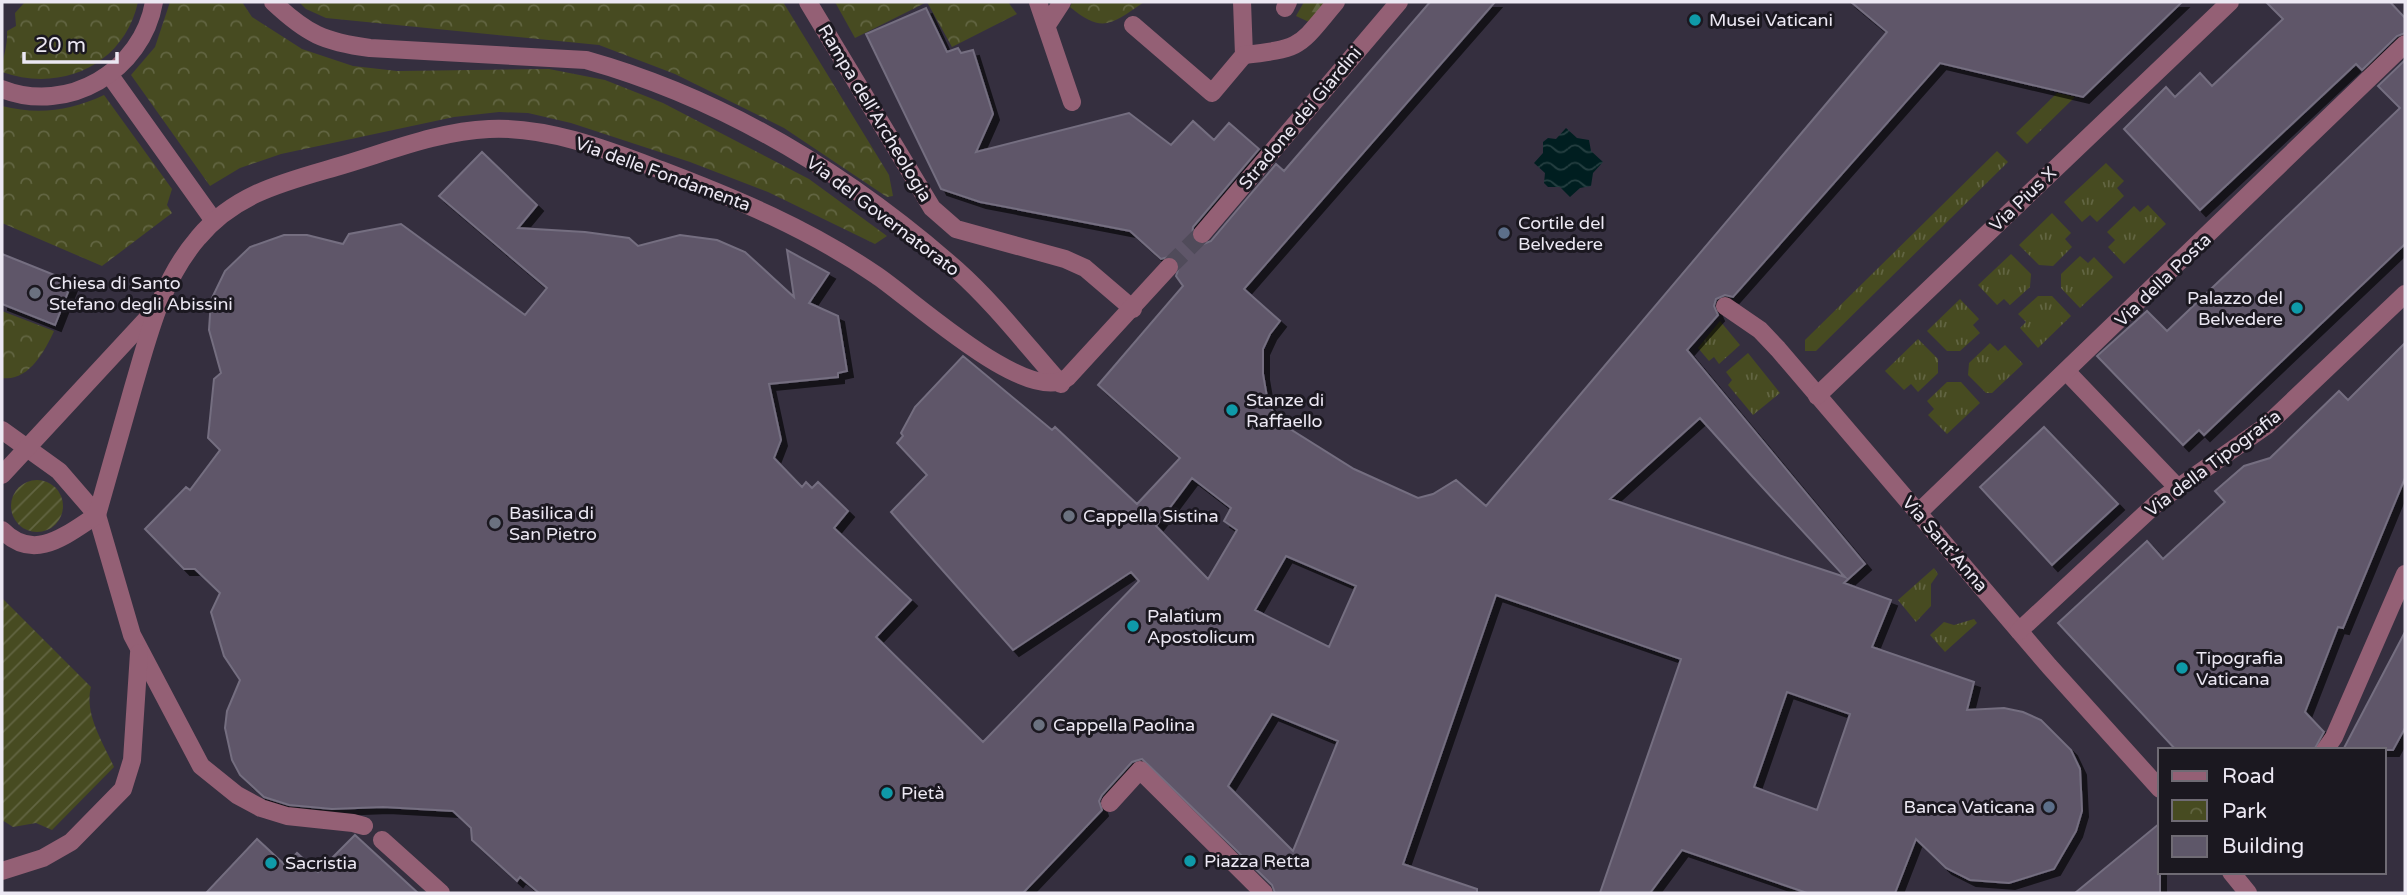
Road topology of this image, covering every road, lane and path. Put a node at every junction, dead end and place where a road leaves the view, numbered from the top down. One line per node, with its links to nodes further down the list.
1 (154, 2): 14 (street)
2 (273, 2): 25 (street, Via del Governatorato)
3 (808, 2): 23 (street, Rampa dell'Archeologia)
4 (1038, 2): 10 (street)
5 (1062, 2): 10 (street)
6 (1241, 2): 13 (street)
7 (1336, 2): 13 (street)
8 (1399, 2): 18 (street, Stradone dei Giardini)
9 (2230, 2): 26 (street, Via Pius X)
10 (1047, 25): 16 (street)
11 (1133, 25): 13 (street)
12 (2405, 44): 24 (street, Via della Posta)
13 (1244, 55)
14 (109, 74): 15 (street); 17 (street)
15 (2, 89)
16 (1072, 102)
17 (214, 221): 22 (street, Via delle Fondamenta); 25 (street, Via delle Fondamenta)
18 (1202, 234)
19 (1169, 267): 23 (street)
20 (2405, 294): 30 (street, Via della Tipografia)
21 (1725, 306): 26 (street, Via Sant'Anna)
22 (156, 308): 28 (street); 32 (street)
23 (1133, 309): 25 (street)
24 (2067, 372): 30 (street); 31 (street, Via della Posta)
25 (1061, 384)
26 (1816, 396): 31 (street, Via Sant'Anna)
27 (2, 430): 28 (street)
28 (27, 448): 29 (street); 32 (street)
29 (2, 475)
30 (2178, 488): 35 (street, Via della Tipografia)
31 (1919, 513): 35 (street, Via Sant'Anna)
32 (97, 515): 33 (street); 36 (street)
33 (2, 530)
34 (2405, 574): 37 (street)
35 (2019, 631): 38 (street, Via Sant'Anna)
36 (139, 652): 40 (street); 42 (street)
37 (2326, 748)
38 (2158, 787)
39 (1110, 803): 45 (street)
40 (364, 826)
41 (382, 840): 44 (street)
42 (2, 870)
43 (2233, 874): 46 (street)
44 (441, 893)
45 (1264, 893)
46 (2248, 893)

